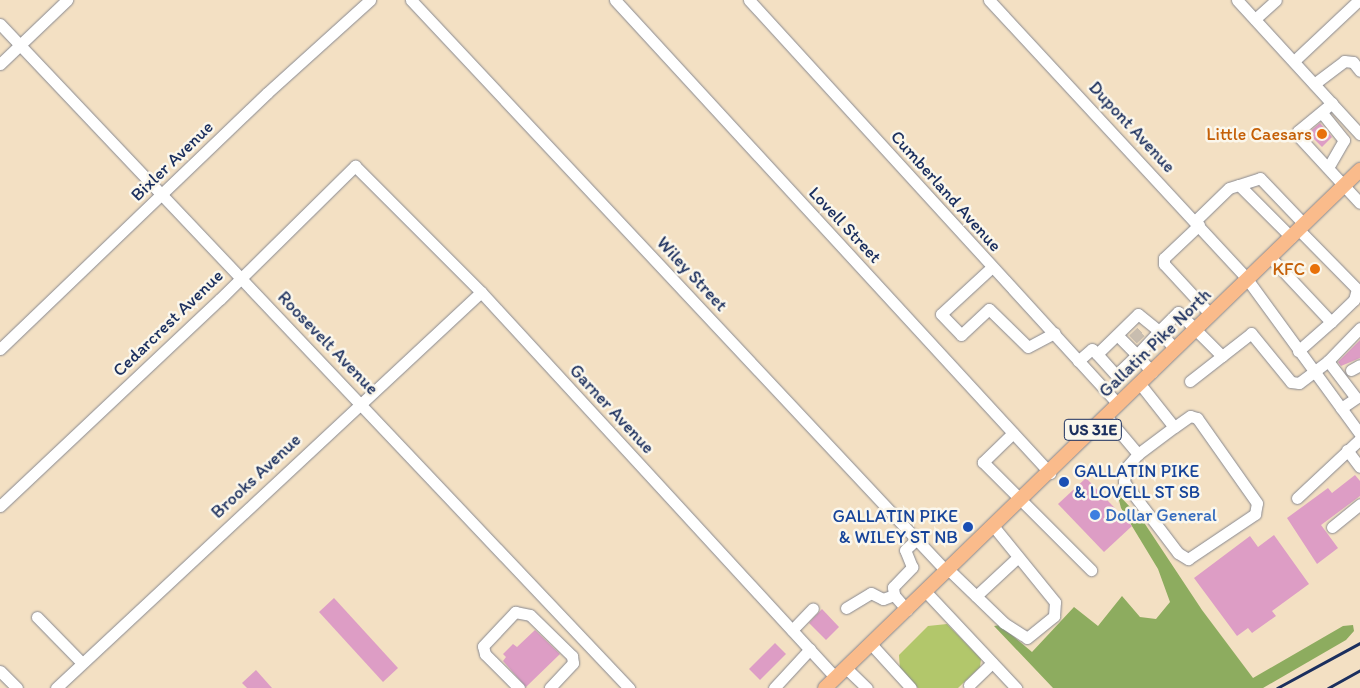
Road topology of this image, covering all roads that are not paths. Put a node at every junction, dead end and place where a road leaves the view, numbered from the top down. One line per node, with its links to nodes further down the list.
1 (67, 0): 12 (street)
2 (370, 0): 25 (street, Bixler Avenue)
3 (411, 0): 74 (street, Wiley Street)
4 (616, 0): 61 (street, Lovell Street)
5 (749, 0): 30 (street, Cumberland Avenue)
6 (989, 0): 27 (street, Dupont Avenue)
7 (1237, 0): 10 (street)
8 (1276, 0): 10 (street)
9 (1359, 0): 13 (street)
10 (1255, 19): 13 (street)
11 (0, 24): 12 (street, Roosevelt Avenue)
12 (20, 46): 14 (street); 25 (street, Roosevelt Avenue)
13 (1294, 62): 16 (street)
14 (0, 64)
15 (1360, 71): 16 (street)
16 (1314, 84): 17 (street)
17 (1332, 103): 18 (street); 19 (street)
18 (1322, 113): 20 (street); 20 (street)
19 (1360, 134)
20 (1329, 166): 24 (street)
21 (358, 169): 31 (street, Cedarcrest Avenue); 33 (street, Garner Avenue)
22 (1360, 170): 24 (main road, Gallatin Pike North / US 31E)
23 (1239, 185): 27 (street); 28 (street); 28 (street)
24 (1344, 185): 26 (street); 28 (main road, Gallatin Pike North / US 31E)
25 (161, 197): 31 (street, Roosevelt Avenue); 41 (street, Bixler Avenue)
26 (1360, 203)
27 (1197, 223): 32 (street, Dupont Avenue); 34 (street)
28 (1298, 230): 29 (main road, Gallatin Pike North / US 31E); 35 (street)
29 (1270, 257): 32 (main road, Gallatin Pike North / US 31E); 35 (street)
30 (992, 267): 39 (street, Cumberland Avenue); 39 (street)
31 (241, 278): 56 (street, Roosevelt Avenue); 71 (street, Cedarcrest Avenue)
32 (1247, 279): 34 (main road, Gallatin Pike North / US 31E); 43 (street, Dupont Avenue)
33 (481, 292): 56 (street, Brooks Avenue); 85 (street, Garner Avenue)
34 (1211, 315): 37 (main road, Gallatin Pike North / US 31E)
35 (1331, 322): 43 (street)
36 (1360, 328): 47 (street)
37 (1196, 329): 38 (street); 42 (main road, Gallatin Pike North / US 31E); 46 (street)
38 (1159, 331): 40 (street); 42 (street); 45 (street)
39 (1054, 333): 48 (street, Cumberland Avenue)
40 (1117, 335): 44 (street); 45 (street)
41 (0, 348)
42 (1176, 349): 50 (main road, Gallatin Pike North / US 31E)
43 (1298, 351): 49 (street, Dupont Avenue)
44 (1097, 354): 48 (street); 51 (street)
45 (1137, 355): 50 (street); 51 (street)
46 (1222, 356): 49 (street); 52 (street)
47 (1328, 360): 49 (street); 55 (street)
48 (1078, 361): 54 (street, Cumberland Avenue)
49 (1314, 371): 58 (street, Dupont Avenue)
50 (1152, 372): 53 (main road, Gallatin Pike North / US 31E)
51 (1116, 375): 54 (street)
52 (1190, 381)
53 (1140, 384): 57 (main road, Gallatin Pike North / US 31E); 60 (street)
54 (1103, 388): 57 (street, Cumberland Avenue)
55 (1359, 399): 58 (street)
56 (360, 402): 88 (street, Brooks Avenue); 98 (street, Roosevelt Avenue)
57 (1118, 404): 59 (main road, Gallatin Pike North / US 31E)
58 (1340, 408): 62 (street, Dupont Avenue)
59 (1106, 416): 65 (street); 67 (main road, Gallatin Pike North / US 31E)
60 (1174, 427): 65 (street); 65 (street)
61 (1013, 433): 67 (street, Lovell Street); 69 (street)
62 (1360, 434)
63 (1360, 439): 64 (street)
64 (1347, 450): 66 (street); 68 (street)
65 (1138, 454)
66 (1360, 467)
67 (1050, 473): 69 (main road, Gallatin Pike North / US 31E)
68 (1298, 498)
69 (1022, 500): 73 (main road, Gallatin Pike North / US 31E); 76 (street)
70 (1360, 504): 72 (street)
71 (0, 506)
72 (1332, 526)
73 (994, 527): 75 (street); 77 (main road, Gallatin Pike North / US 31E)
74 (916, 539): 77 (street, Wiley Street); 79 (street)
75 (1018, 557): 80 (street); 80 (street, Wiley Street)
76 (1091, 570)
77 (948, 571): 78 (main road, Gallatin Pike North / US 31E); 80 (street, Wiley Street)
78 (926, 592): 83 (main road, Gallatin Pike North / US 31E); 89 (street)
79 (894, 595): 82 (street); 83 (street)
80 (976, 596)
81 (813, 608): 85 (street)
82 (846, 608)
83 (907, 610): 86 (main road, Gallatin Pike North / US 31E)
84 (37, 617): 88 (street)
85 (792, 630): 87 (street, Garner Avenue)
86 (871, 644): 90 (main road, Gallatin Pike North / US 31E); 102 (street)
87 (810, 650): 92 (street, Garner Avenue); 99 (street)
88 (81, 662): 96 (street, Brooks Avenue)
89 (992, 662): 93 (street); 103 (street)
90 (846, 668): 92 (main road, Gallatin Pike North / US 31E); 101 (street)
91 (0, 670): 95 (street)
92 (835, 678): 100 (main road, Gallatin Pike North / US 31E)
93 (968, 685)
94 (556, 686): 97 (street)
95 (17, 688)
96 (56, 688)
97 (519, 688)
98 (629, 688)
99 (774, 688)
100 (825, 688)
101 (867, 688)
102 (912, 688)
103 (1016, 688)

